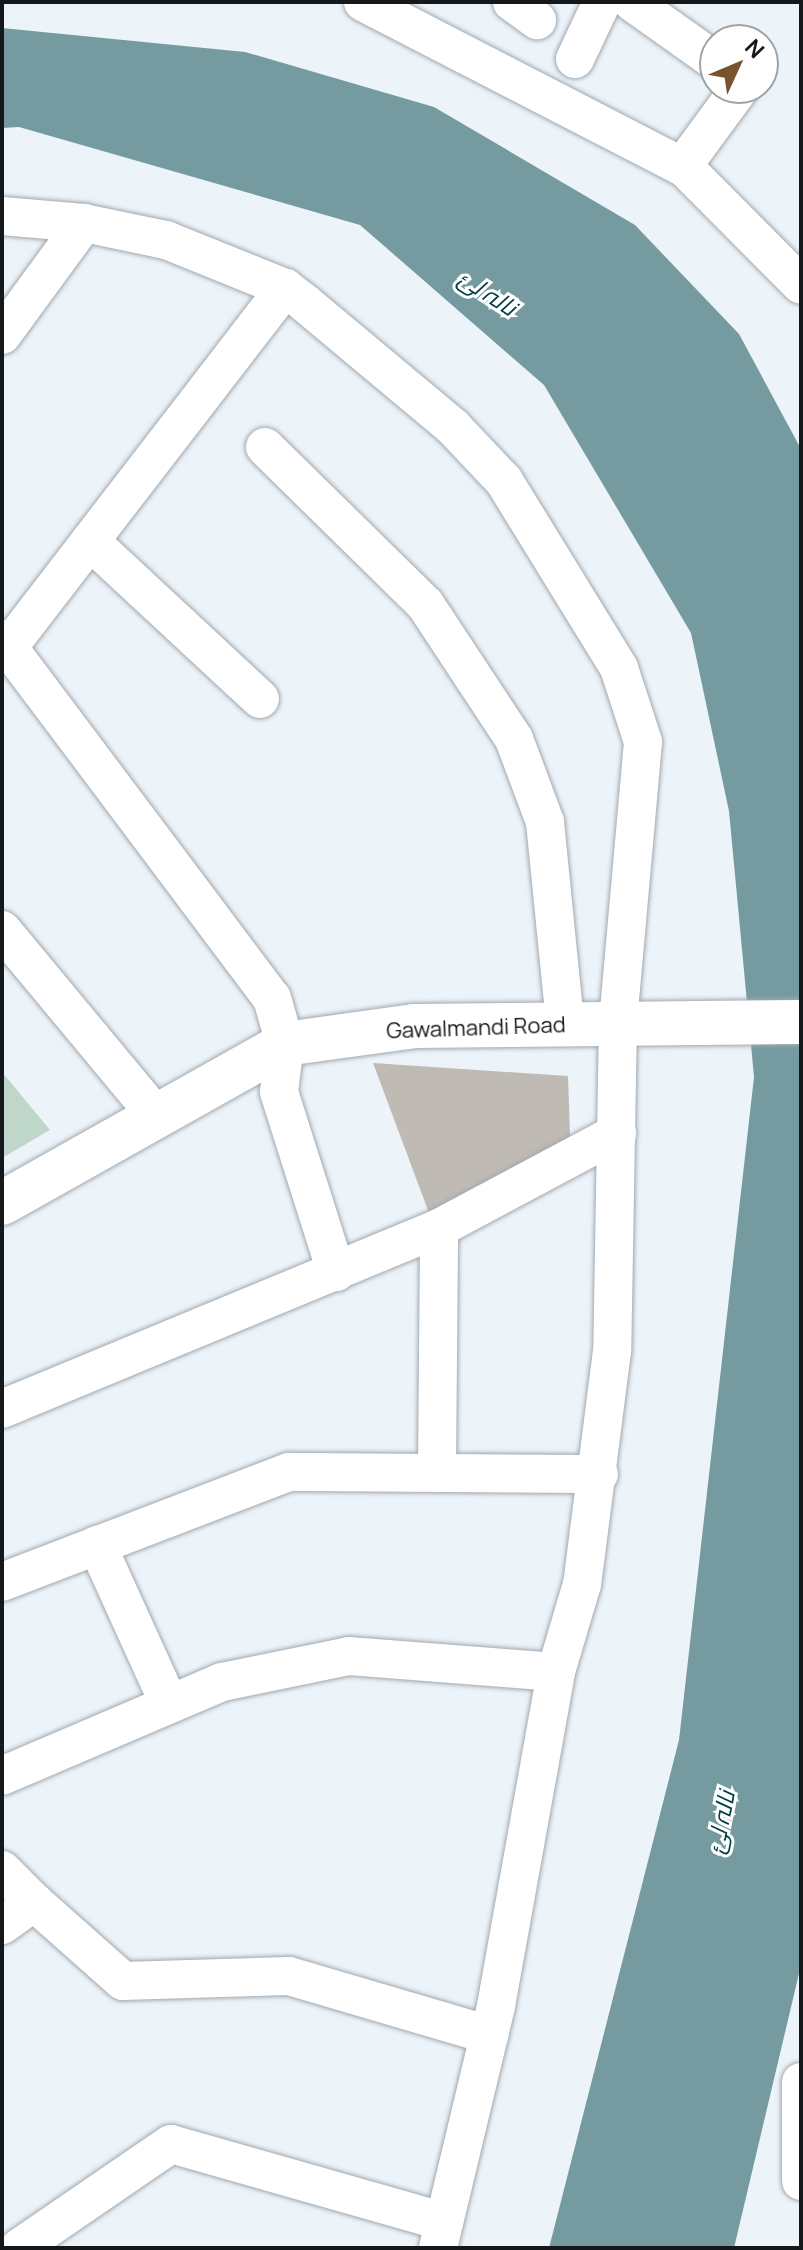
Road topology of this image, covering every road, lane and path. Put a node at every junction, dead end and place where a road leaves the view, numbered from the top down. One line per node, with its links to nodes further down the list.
1 (363, 2): 10 (street)
2 (602, 2): 5 (street)
3 (632, 2): 4 (street)
4 (699, 50)
5 (575, 59)
6 (728, 104): 7 (street)
7 (693, 152)
8 (2, 216): 9 (street)
9 (84, 223): 11 (street); 12 (street)
10 (801, 285)
11 (285, 288): 14 (street); 18 (street)
12 (2, 335)
13 (265, 447): 20 (street)
14 (90, 541): 15 (street); 16 (street)
15 (6, 642): 21 (street)
16 (260, 699)
17 (2, 930): 22 (street)
18 (635, 1021): 19 (street, Gawalmandi Road); 20 (street, Gawalmandi Road); 23 (street)
19 (801, 1022)
20 (565, 1024): 21 (street, Gawalmandi Road)
21 (285, 1044): 22 (street, Gawalmandi Road); 26 (street)
22 (157, 1117): 24 (street, Gawalmandi Road)
23 (617, 1133): 25 (street); 29 (street)
24 (2, 1203)
25 (439, 1228): 26 (street); 28 (street)
26 (336, 1272): 27 (street)
27 (2, 1409)
28 (437, 1471): 29 (street); 30 (street)
29 (599, 1474): 32 (street)
30 (97, 1545): 31 (street); 33 (street)
31 (2, 1582)
32 (556, 1672): 33 (street); 38 (street)
33 (169, 1704): 34 (street)
34 (2, 1776)
35 (2, 1870): 36 (street)
36 (34, 1902): 37 (street); 38 (street)
37 (2, 1925)
38 (489, 2035): 41 (street)
39 (801, 2082): 40 (street)
40 (801, 2181)
41 (441, 2235): 42 (street)
42 (19, 2248)

